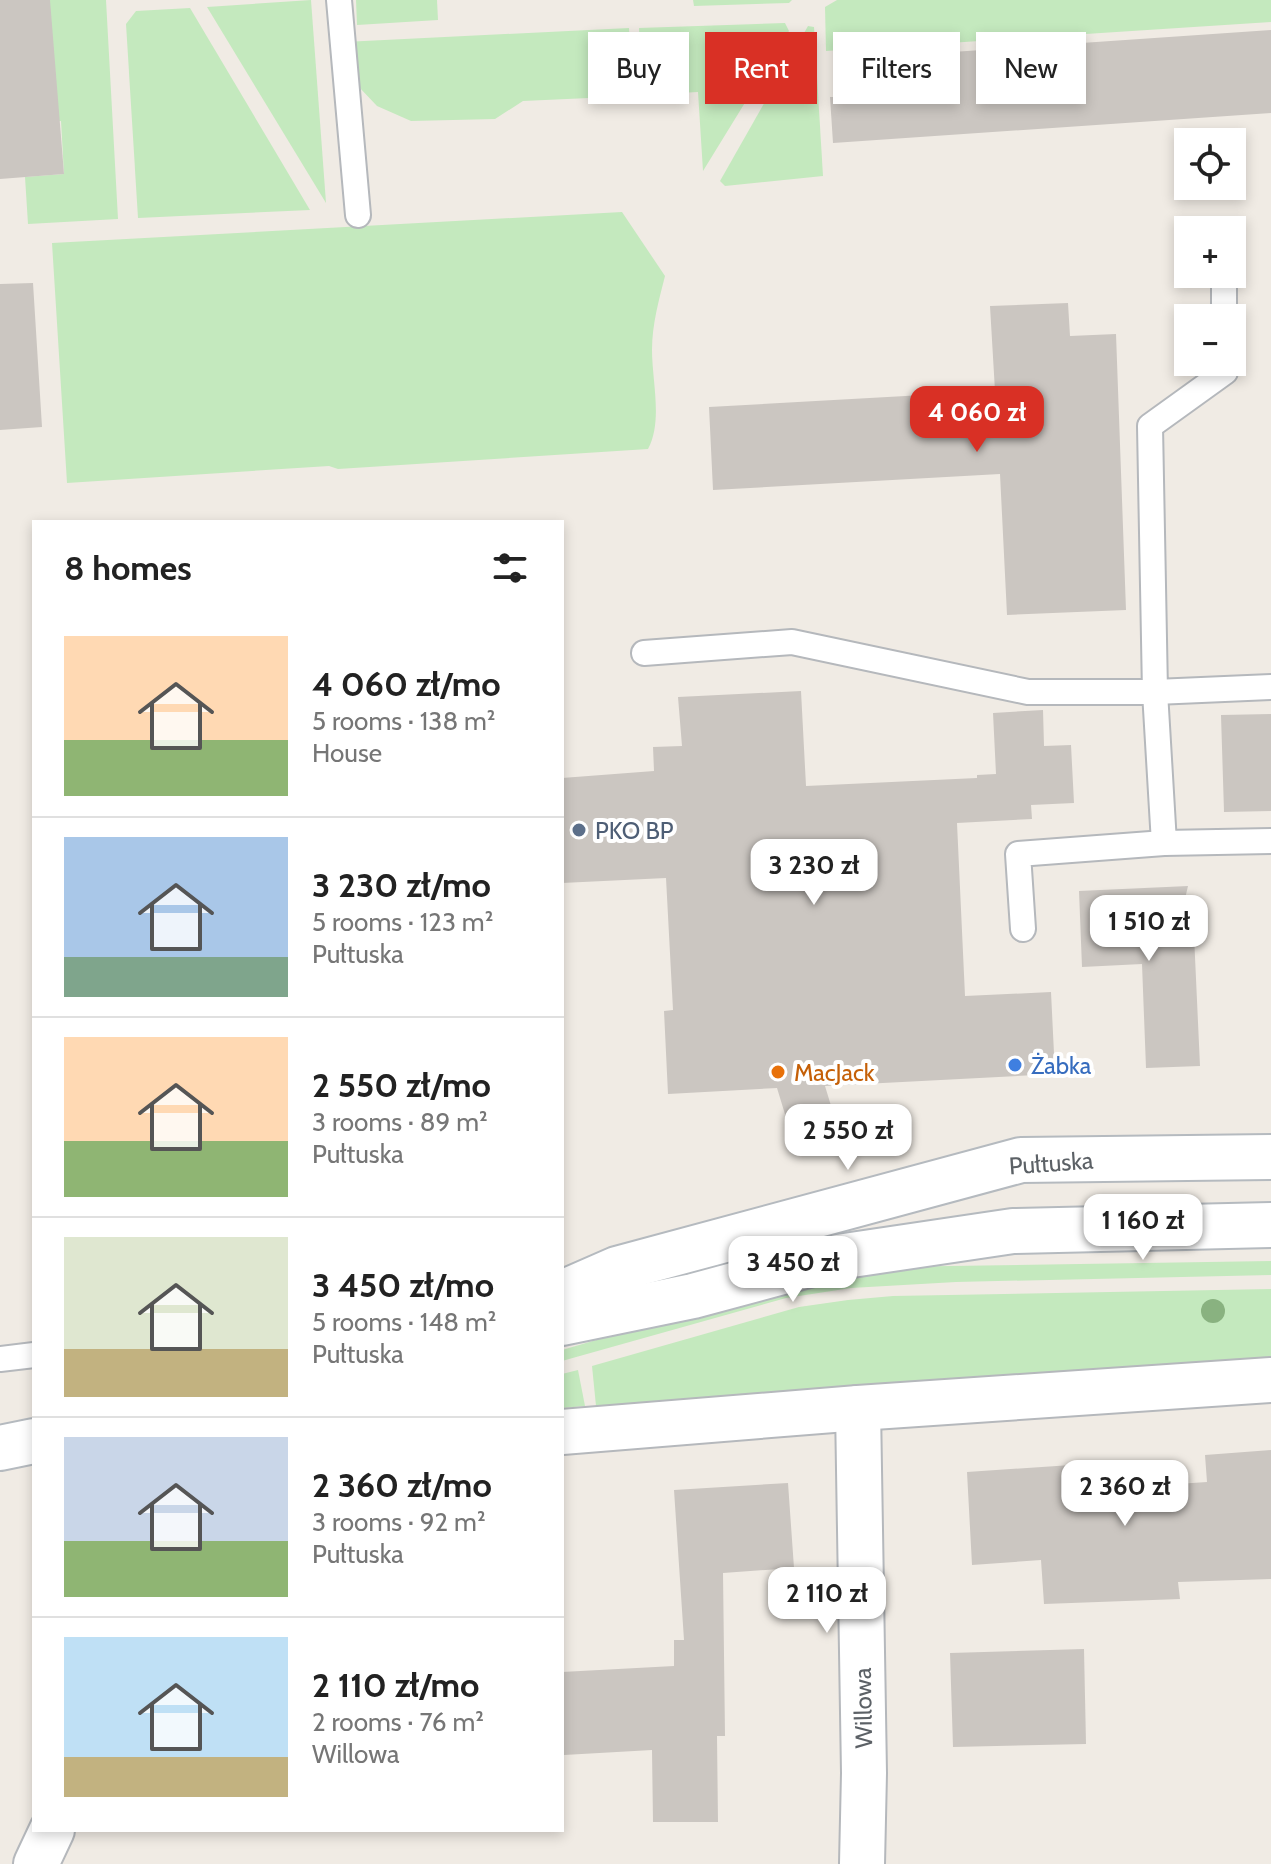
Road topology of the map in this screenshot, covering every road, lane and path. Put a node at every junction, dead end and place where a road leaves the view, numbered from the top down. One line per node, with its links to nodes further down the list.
1 (339, 0): 2 (lane)
2 (358, 215)
3 (1219, 376): 6 (lane)
4 (644, 653): 6 (lane)
5 (1271, 687): 6 (lane)
6 (1155, 692): 8 (lane)
7 (1271, 841): 8 (lane)
8 (1164, 843): 9 (lane)
9 (1023, 929)
10 (1271, 1157): 12 (main road, Pułtuska)
11 (1271, 1225): 13 (main road)
12 (564, 1292)
13 (564, 1323)
14 (32, 1355): 15 (lane)
15 (0, 1359)
16 (1271, 1380): 17 (main road)
17 (858, 1408): 18 (main road); 21 (main road, Willowa)
18 (564, 1432)
19 (51, 1832): 20 (main road)
20 (36, 1864)
21 (862, 1864)

